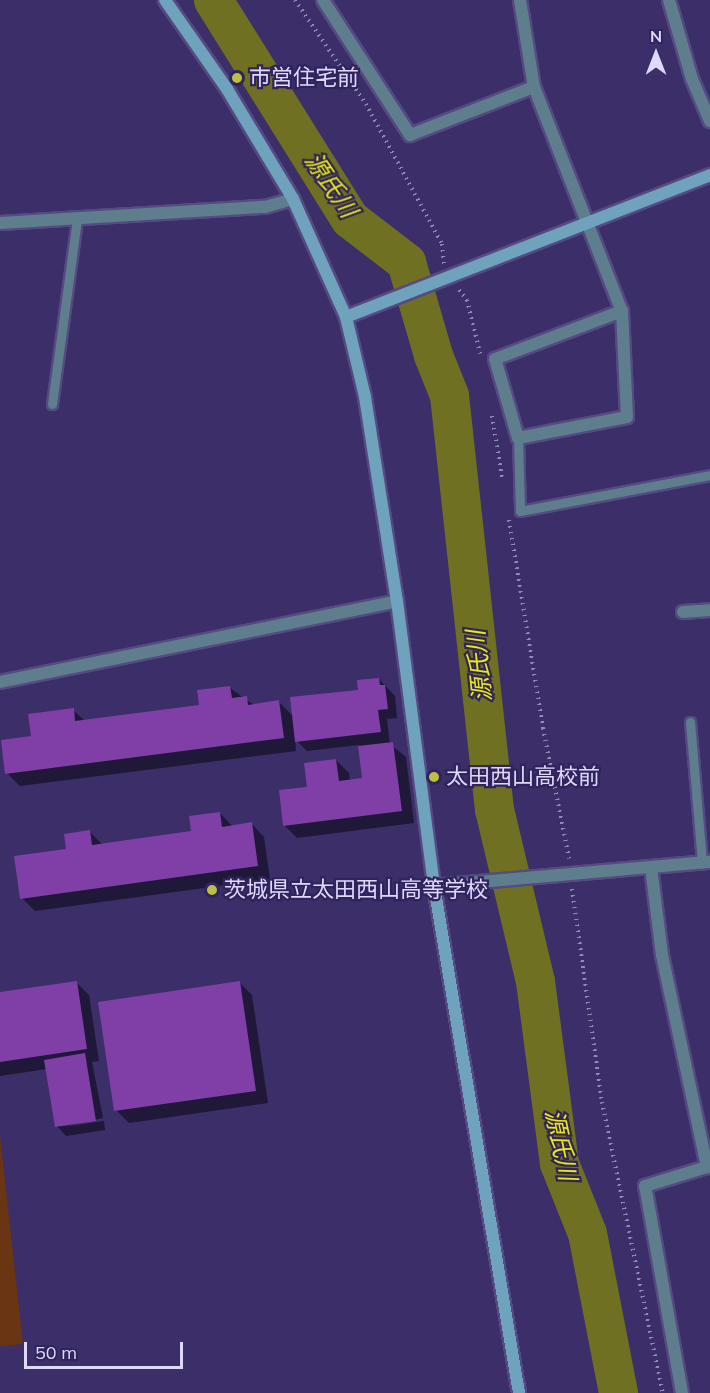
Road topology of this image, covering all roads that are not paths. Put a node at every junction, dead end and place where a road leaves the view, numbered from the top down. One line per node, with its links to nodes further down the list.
1 (165, 0): 8 (street)
2 (323, 0): 5 (street)
3 (520, 0): 5 (street)
4 (669, 0): 6 (street)
5 (534, 87): 11 (street)
6 (710, 121)
7 (710, 175): 11 (street)
8 (293, 199): 9 (street); 13 (street)
9 (77, 218): 10 (street); 14 (lane)
10 (0, 223)
11 (585, 224): 12 (street); 13 (street)
12 (622, 311): 15 (street); 15 (street)
13 (346, 316): 17 (street)
14 (52, 404)
15 (518, 438): 16 (lane)
16 (710, 476)
17 (397, 601): 20 (street); 24 (street)
18 (710, 610): 19 (street)
19 (683, 612)
20 (0, 682)
21 (690, 722): 22 (lane)
22 (706, 863): 23 (street)
23 (651, 867): 24 (street); 25 (street)
24 (434, 886): 26 (street)
25 (708, 1166): 27 (street)
26 (519, 1393)
27 (682, 1393)

